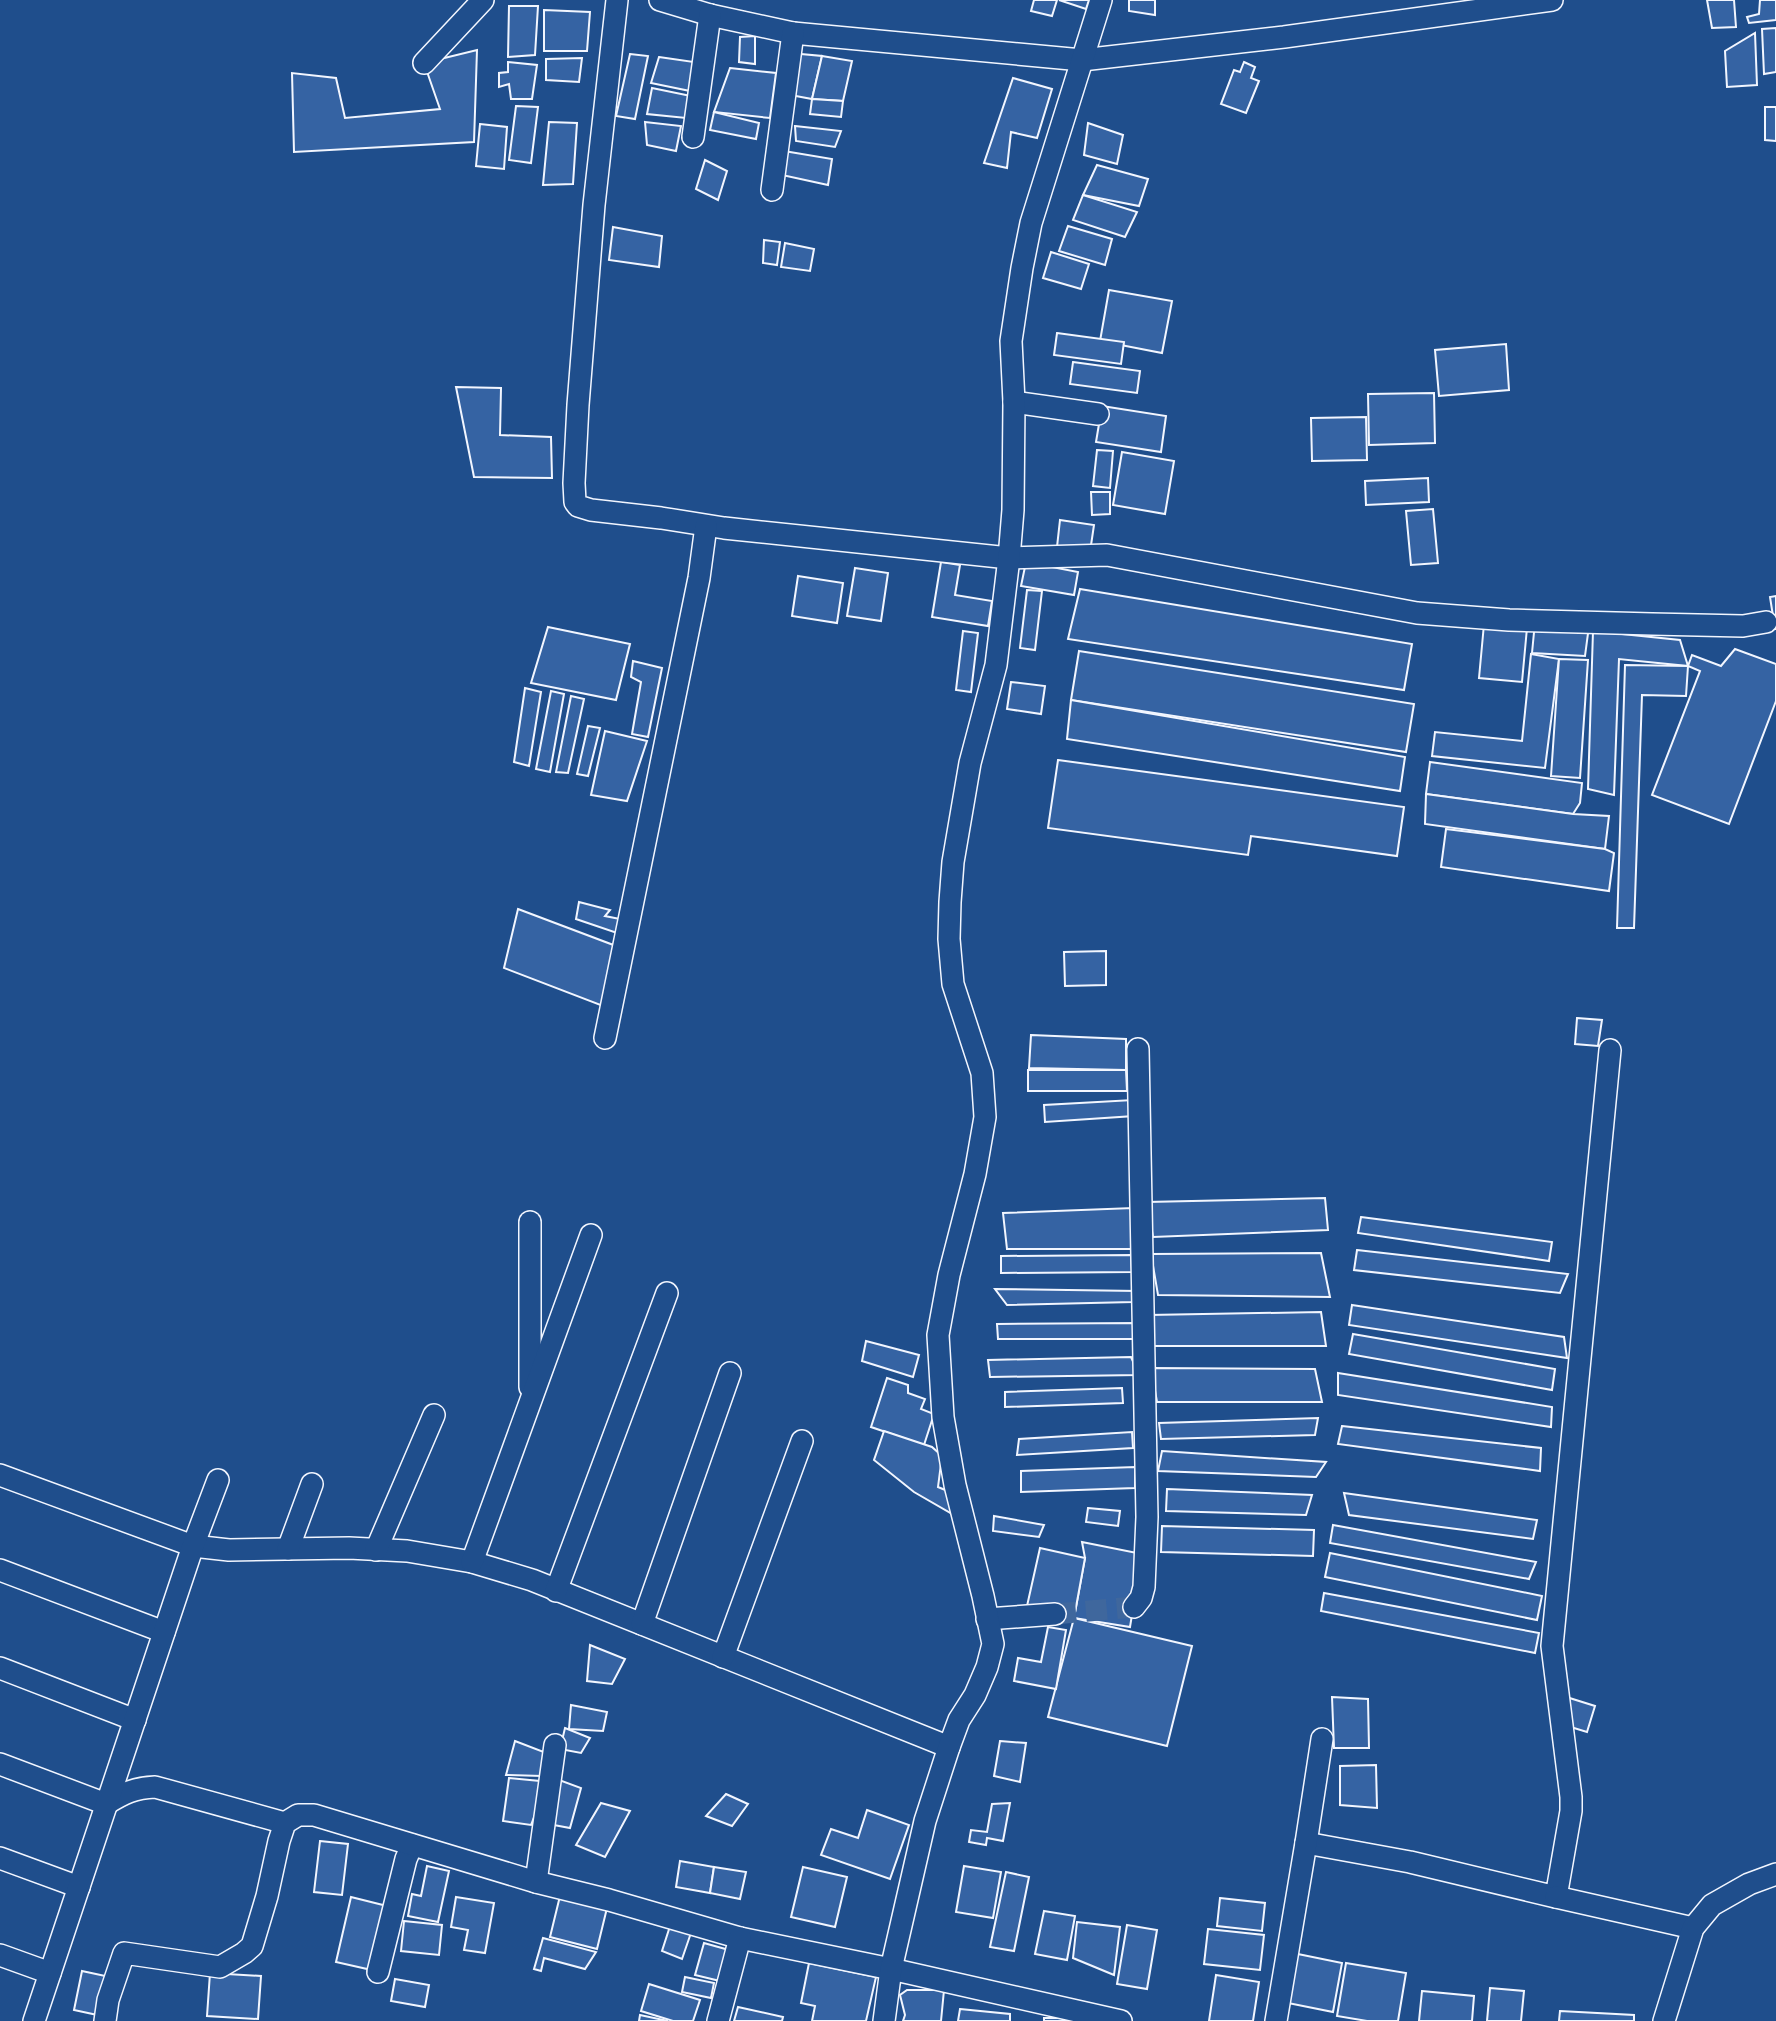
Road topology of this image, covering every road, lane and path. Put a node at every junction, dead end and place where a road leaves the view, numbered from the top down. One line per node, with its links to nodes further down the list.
1 (483, 0): 10 (street)
2 (617, 0): 15 (street)
3 (660, 0): 7 (street)
4 (1101, 0): 9 (street)
5 (1552, 0): 6 (street)
6 (1418, 10): 9 (street)
7 (710, 15): 8 (street); 11 (street)
8 (793, 33): 9 (street); 12 (street)
9 (1082, 60): 13 (street)
10 (424, 63)
11 (693, 138)
12 (772, 190)
13 (1014, 402): 14 (street); 16 (street)
14 (1098, 414)
15 (706, 526): 16 (street); 18 (street)
16 (1009, 558): 17 (street); 39 (street)
17 (1766, 622)
18 (605, 1038)
19 (1138, 1049): 37 (street)
20 (1609, 1051): 57 (street)
21 (530, 1222): 25 (street)
22 (591, 1235): 25 (street)
23 (667, 1293): 36 (street)
24 (730, 1373): 40 (street)
25 (530, 1403): 34 (street)
26 (434, 1416): 33 (street)
27 (802, 1441): 42 (street)
28 (0, 1475): 31 (street)
29 (218, 1480): 31 (street)
30 (312, 1484): 32 (street)
31 (193, 1546): 32 (street); 41 (street)
32 (288, 1549): 33 (street)
33 (376, 1550): 34 (street)
34 (472, 1562): 36 (street)
35 (0, 1570): 41 (street)
36 (556, 1591): 40 (street)
37 (1134, 1607)
38 (1055, 1614): 39 (street)
39 (987, 1619): 47 (street)
40 (642, 1625): 42 (street)
41 (164, 1632): 44 (street)
42 (723, 1657): 47 (street)
43 (0, 1668): 44 (street)
44 (135, 1720): 49 (street)
45 (1322, 1739): 51 (street)
46 (555, 1745): 55 (street)
47 (948, 1746): 61 (street)
48 (0, 1764): 49 (street)
49 (106, 1804): 50 (street); 56 (street)
50 (285, 1823): 52 (street); 65 (street)
51 (1306, 1843): 57 (street); 69 (street)
52 (412, 1844): 55 (street); 62 (street)
53 (0, 1858): 56 (street)
54 (1776, 1874): 58 (street)
55 (536, 1882): 59 (street)
56 (79, 1887): 63 (street)
57 (1556, 1897): 58 (street)
58 (1693, 1928): 70 (street)
59 (740, 1938): 61 (street); 66 (street)
60 (0, 1955): 63 (street)
61 (891, 1969): 67 (street); 68 (street)
62 (378, 1972)
63 (50, 1973): 64 (street)
64 (34, 2021)
65 (105, 2021)
66 (718, 2021)
67 (884, 2021)
68 (1121, 2021)
69 (1276, 2021)
70 (1664, 2021)

